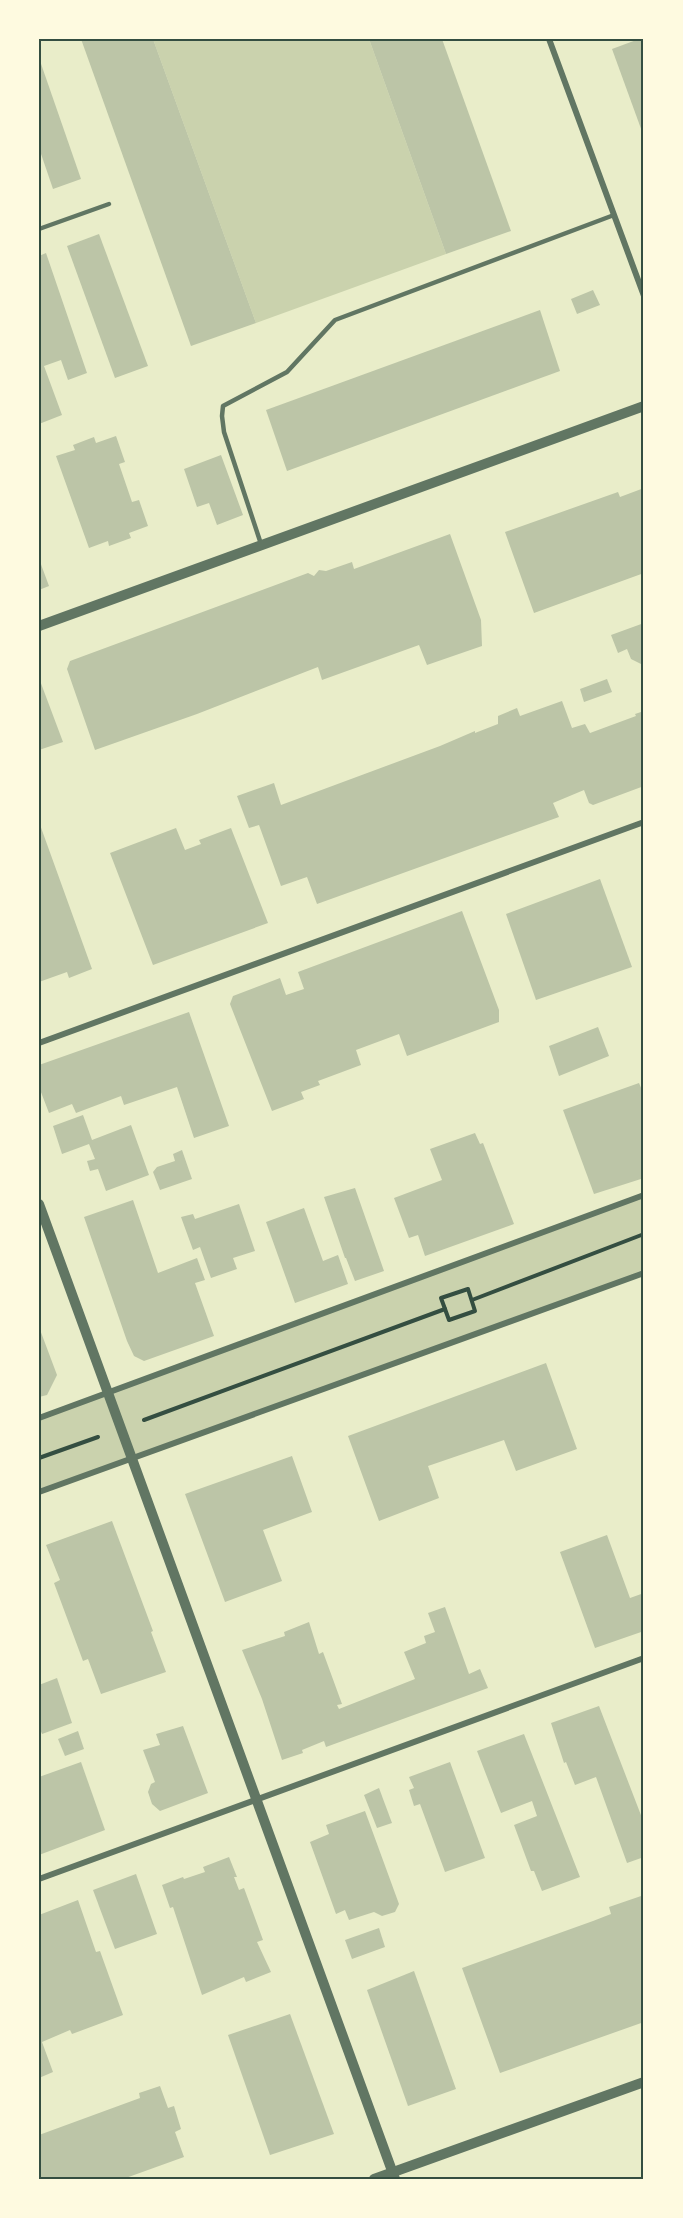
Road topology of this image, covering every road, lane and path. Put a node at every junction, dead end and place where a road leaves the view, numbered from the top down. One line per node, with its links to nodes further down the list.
1 (549, 39): 3 (street)
2 (109, 204): 4 (lane)
3 (614, 215): 5 (street); 7 (lane)
4 (39, 229)
5 (644, 296)
6 (644, 406): 7 (street)
7 (262, 545): 8 (street)
8 (39, 626)
9 (644, 822): 10 (street)
10 (39, 1043)
11 (644, 1194): 17 (street)
12 (39, 1204): 17 (street)
13 (644, 1234): 15 (path)
14 (644, 1273): 21 (street)
15 (471, 1300): 16 (path); 16 (path)
16 (445, 1309): 19 (path)
17 (108, 1392): 18 (street); 19 (street)
18 (39, 1418)
19 (121, 1429): 20 (path); 21 (street)
20 (39, 1458)
21 (131, 1458): 22 (street); 24 (street)
22 (39, 1492)
23 (644, 1658): 24 (street)
24 (256, 1800): 25 (street); 27 (street)
25 (39, 1879)
26 (644, 2082): 27 (street)
27 (393, 2176): 28 (street)
28 (375, 2179)

